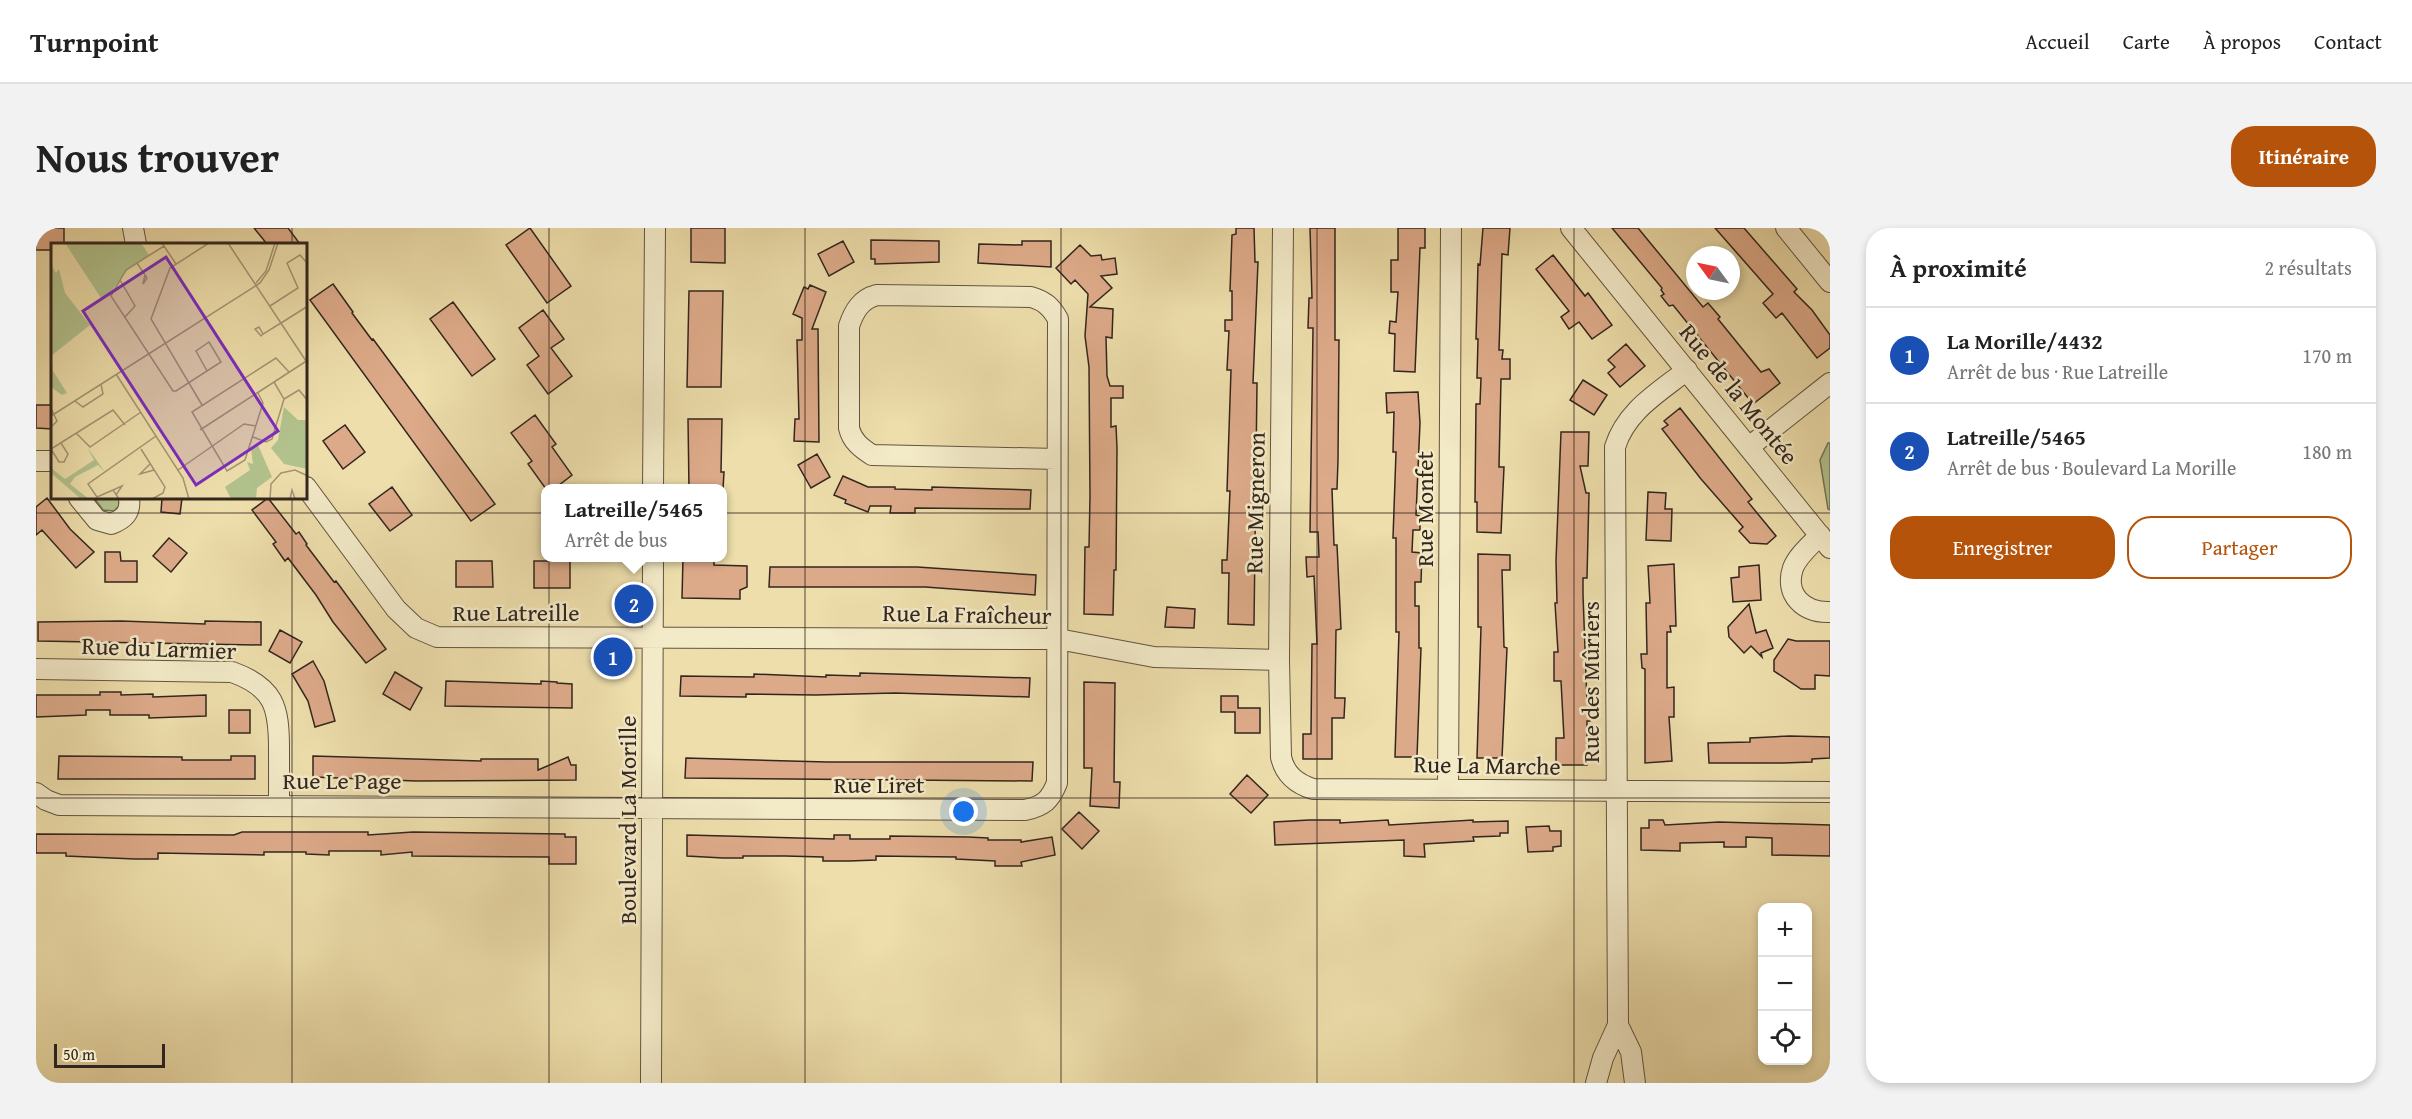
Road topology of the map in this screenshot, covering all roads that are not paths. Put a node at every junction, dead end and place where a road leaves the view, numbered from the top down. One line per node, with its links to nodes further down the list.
1 (133, 228): 7 (street)
2 (655, 228): 13 (street)
3 (1283, 228): 22 (street, Rue Migneron)
4 (1450, 228): 25 (street, Rue Monfet)
5 (1571, 228): 9 (street, Rue de la Montée)
6 (1786, 228): 8 (street)
7 (136, 243)
8 (1830, 282)
9 (1687, 370): 11 (street, Rue de la Montée); 26 (street, Rue des Mûriers)
10 (1830, 383): 11 (street)
11 (1749, 447): 17 (street, Rue de la Montée)
12 (1057, 459): 12 (street); 21 (street)
13 (653, 484)
14 (308, 490): 20 (street, Rue Latreille)
15 (81, 500): 16 (street)
16 (129, 500)
17 (1825, 542): 19 (street, Rue de la Montée)
18 (653, 562): 20 (street, Boulevard La Morille)
19 (1830, 612)
20 (653, 637): 21 (street, Rue La Fraîcheur); 30 (street, Boulevard La Morille)
21 (1058, 639): 22 (street, Rue La Fraîcheur); 30 (street, Rue Liret)
22 (1279, 660): 24 (street, Rue Migneron)
23 (36, 669): 29 (street, Rue du Larmier)
24 (1291, 777): 25 (street, Rue La Marche)
25 (1448, 790): 26 (street, Rue La Marche)
26 (1616, 792): 27 (street, Rue La Marche); 31 (street, Rue des Mûriers)
27 (1830, 792)
28 (36, 793): 29 (street, Rue Le Page)
29 (279, 805): 30 (street, Rue Le Page)
30 (651, 809): 32 (street, Boulevard La Morille)
31 (1618, 1025): 33 (street, Rue des Mûriers); 34 (street, Rue des Mûriers)
32 (651, 1083)
33 (1596, 1083)
34 (1635, 1083)

